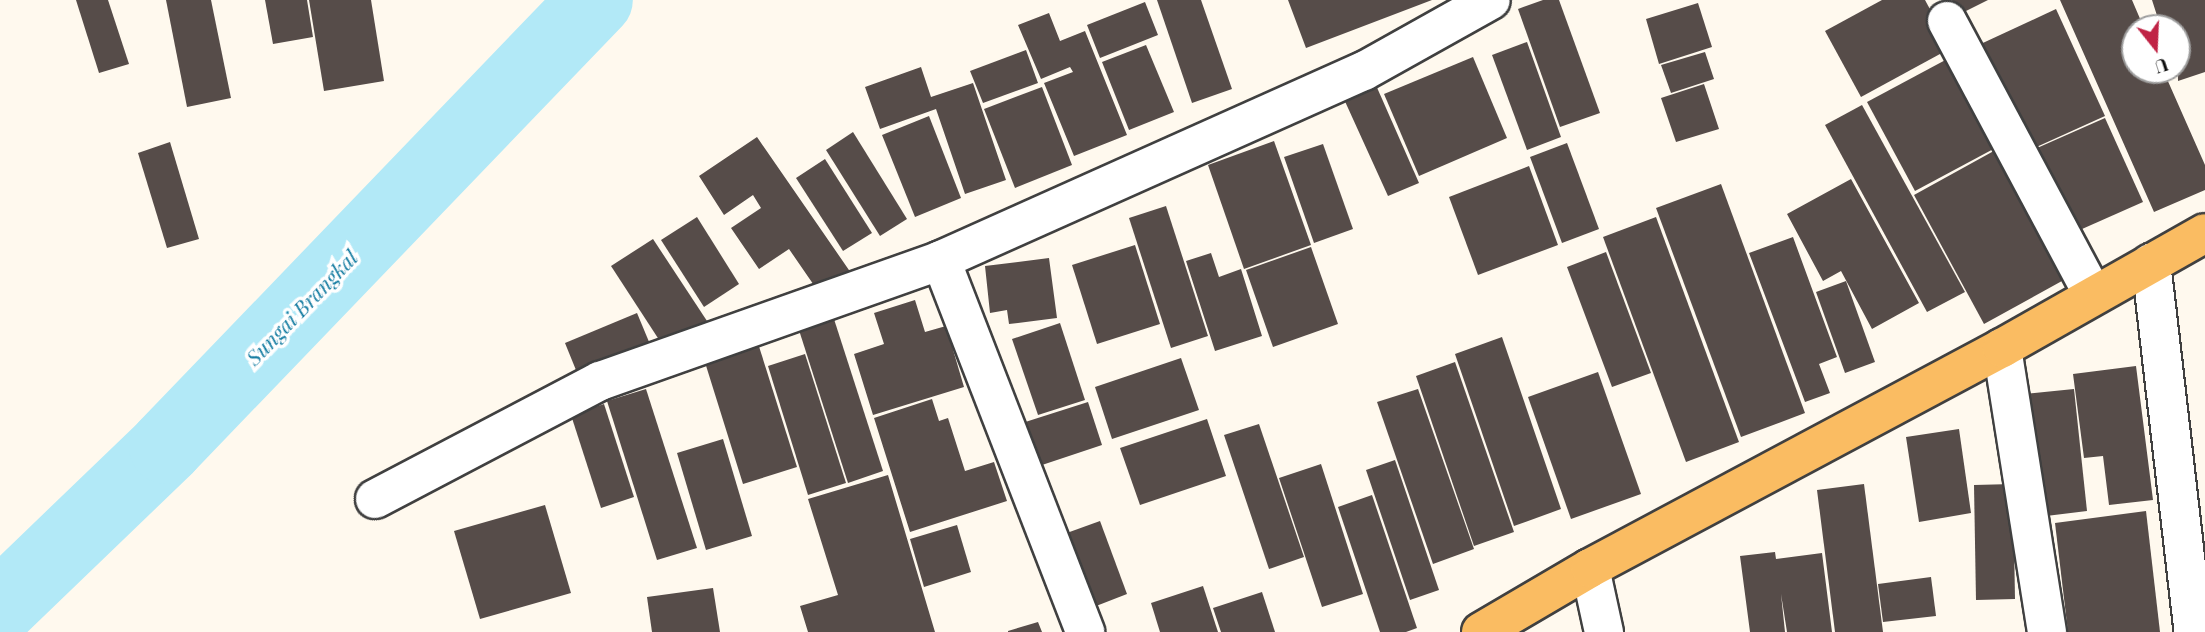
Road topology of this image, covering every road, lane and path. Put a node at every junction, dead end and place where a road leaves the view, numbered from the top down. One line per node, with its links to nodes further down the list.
1 (1491, 0): 4 (street)
2 (1947, 21): 6 (street)
3 (2205, 233): 5 (main road)
4 (941, 260): 8 (street); 10 (street)
5 (2151, 262): 6 (main road); 14 (street)
6 (2093, 295): 7 (main road)
7 (2002, 348): 9 (main road); 13 (street)
8 (375, 499)
9 (1590, 568): 11 (main road); 12 (street)
10 (1086, 632)
11 (1481, 632)
12 (1604, 632)
13 (2047, 632)
14 (2194, 632)

